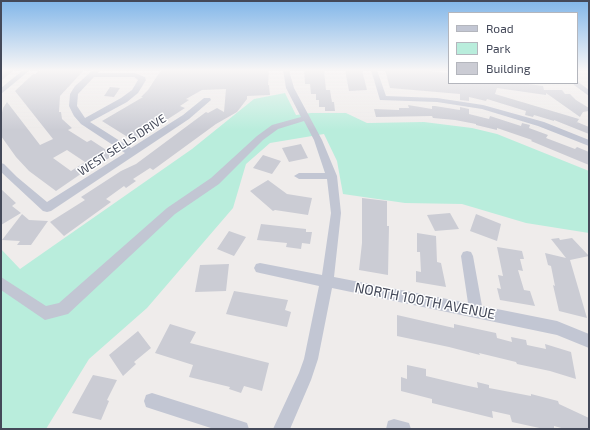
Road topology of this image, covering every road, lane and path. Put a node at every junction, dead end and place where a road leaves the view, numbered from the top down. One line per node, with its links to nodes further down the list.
1 (77, 90): 7 (street)
2 (135, 90): 7 (street)
3 (292, 90): 6 (street)
4 (380, 90): 8 (street)
5 (207, 100): 9 (street, WEST SELLS DRIVE)
6 (306, 118): 12 (street); 16 (street)
7 (84, 122): 9 (street)
8 (589, 143)
9 (132, 153): 10 (street, WEST SELLS DRIVE)
10 (1, 166)
11 (299, 176): 12 (street)
12 (332, 176): 15 (street)
13 (467, 256): 17 (street)
14 (260, 268): 15 (street, NORTH 100TH AVENUE)
15 (326, 281): 17 (street, NORTH 100TH AVENUE); 21 (street)
16 (1, 283)
17 (476, 311): 18 (street, NORTH 100TH AVENUE)
18 (589, 341)
19 (152, 401): 20 (street)
20 (241, 429)
21 (281, 429)

